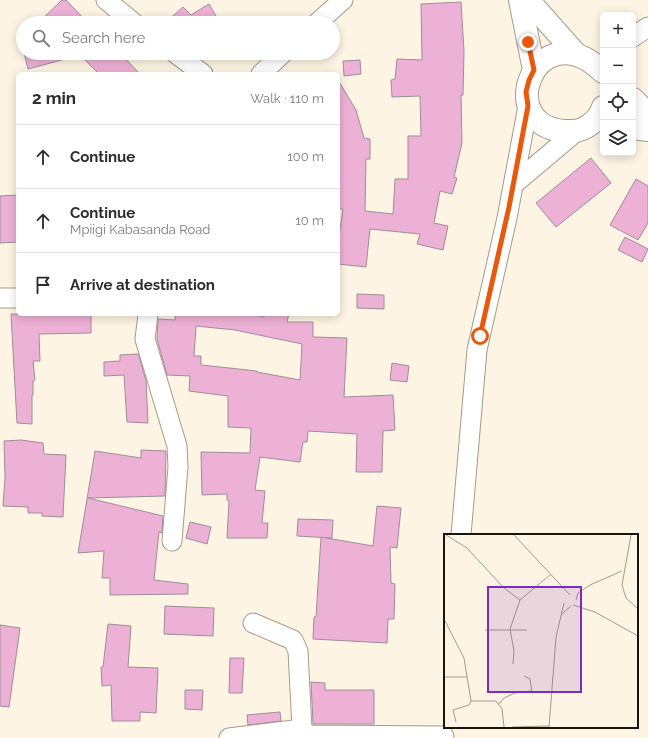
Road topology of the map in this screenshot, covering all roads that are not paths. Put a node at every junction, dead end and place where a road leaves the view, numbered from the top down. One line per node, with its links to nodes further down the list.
1 (106, 0): 5 (street)
2 (343, 0): 6 (street)
3 (520, 0): 13 (main road)
4 (528, 0): 9 (main road)
5 (125, 16)
6 (325, 16)
7 (648, 27): 8 (street)
8 (636, 35)
9 (576, 54): 12 (main road); 13 (main road)
10 (184, 60): 14 (street)
11 (276, 60): 15 (street)
12 (600, 69)
13 (534, 70): 17 (main road)
14 (200, 72)
15 (263, 72)
16 (636, 102): 18 (main road)
17 (528, 106): 19 (main road); 22 (street)
18 (648, 114)
19 (594, 121): 22 (street)
20 (636, 128): 21 (main road)
21 (648, 130)
22 (514, 184): 26 (street)
23 (0, 298): 24 (street)
24 (16, 298)
25 (148, 316): 27 (street)
26 (461, 534)
27 (172, 541)
28 (253, 623): 29 (street)
29 (302, 729): 30 (street); 31 (street)
30 (444, 732)
31 (229, 738)

